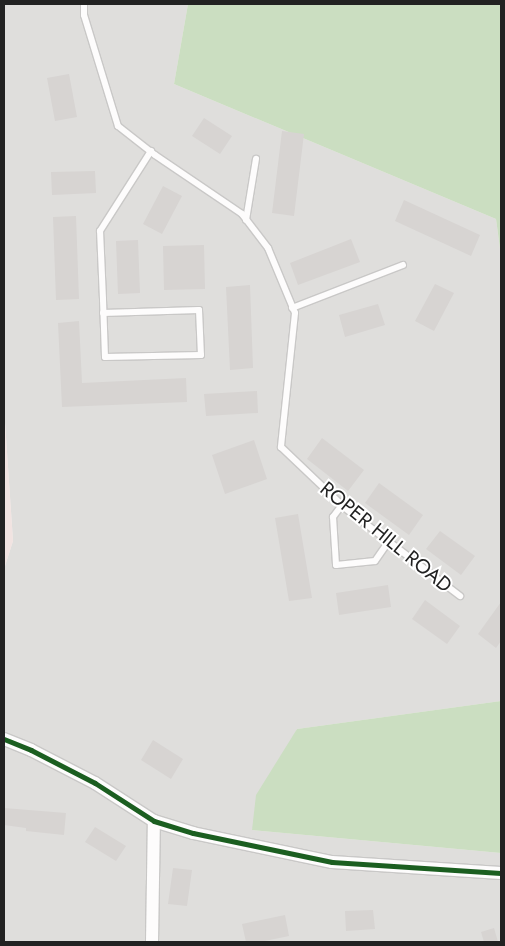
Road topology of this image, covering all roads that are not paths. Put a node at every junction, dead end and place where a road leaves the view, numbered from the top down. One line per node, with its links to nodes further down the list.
1 (84, 4): 2 (lane, ROPER HILL ROAD)
2 (151, 151): 4 (lane, ROPER HILL ROAD); 7 (lane)
3 (256, 159): 4 (lane)
4 (246, 220): 6 (lane, ROPER HILL ROAD)
5 (403, 265): 6 (lane)
6 (292, 308): 8 (lane, ROPER HILL ROAD)
7 (103, 312): 7 (lane)
8 (342, 505): 9 (lane, ROPER HILL ROAD); 9 (lane)
9 (389, 541): 10 (lane, ROPER HILL ROAD)
10 (460, 596)
11 (4, 739): 12 (street)
12 (154, 821): 13 (street); 14 (street)
13 (501, 873)
14 (152, 942)

